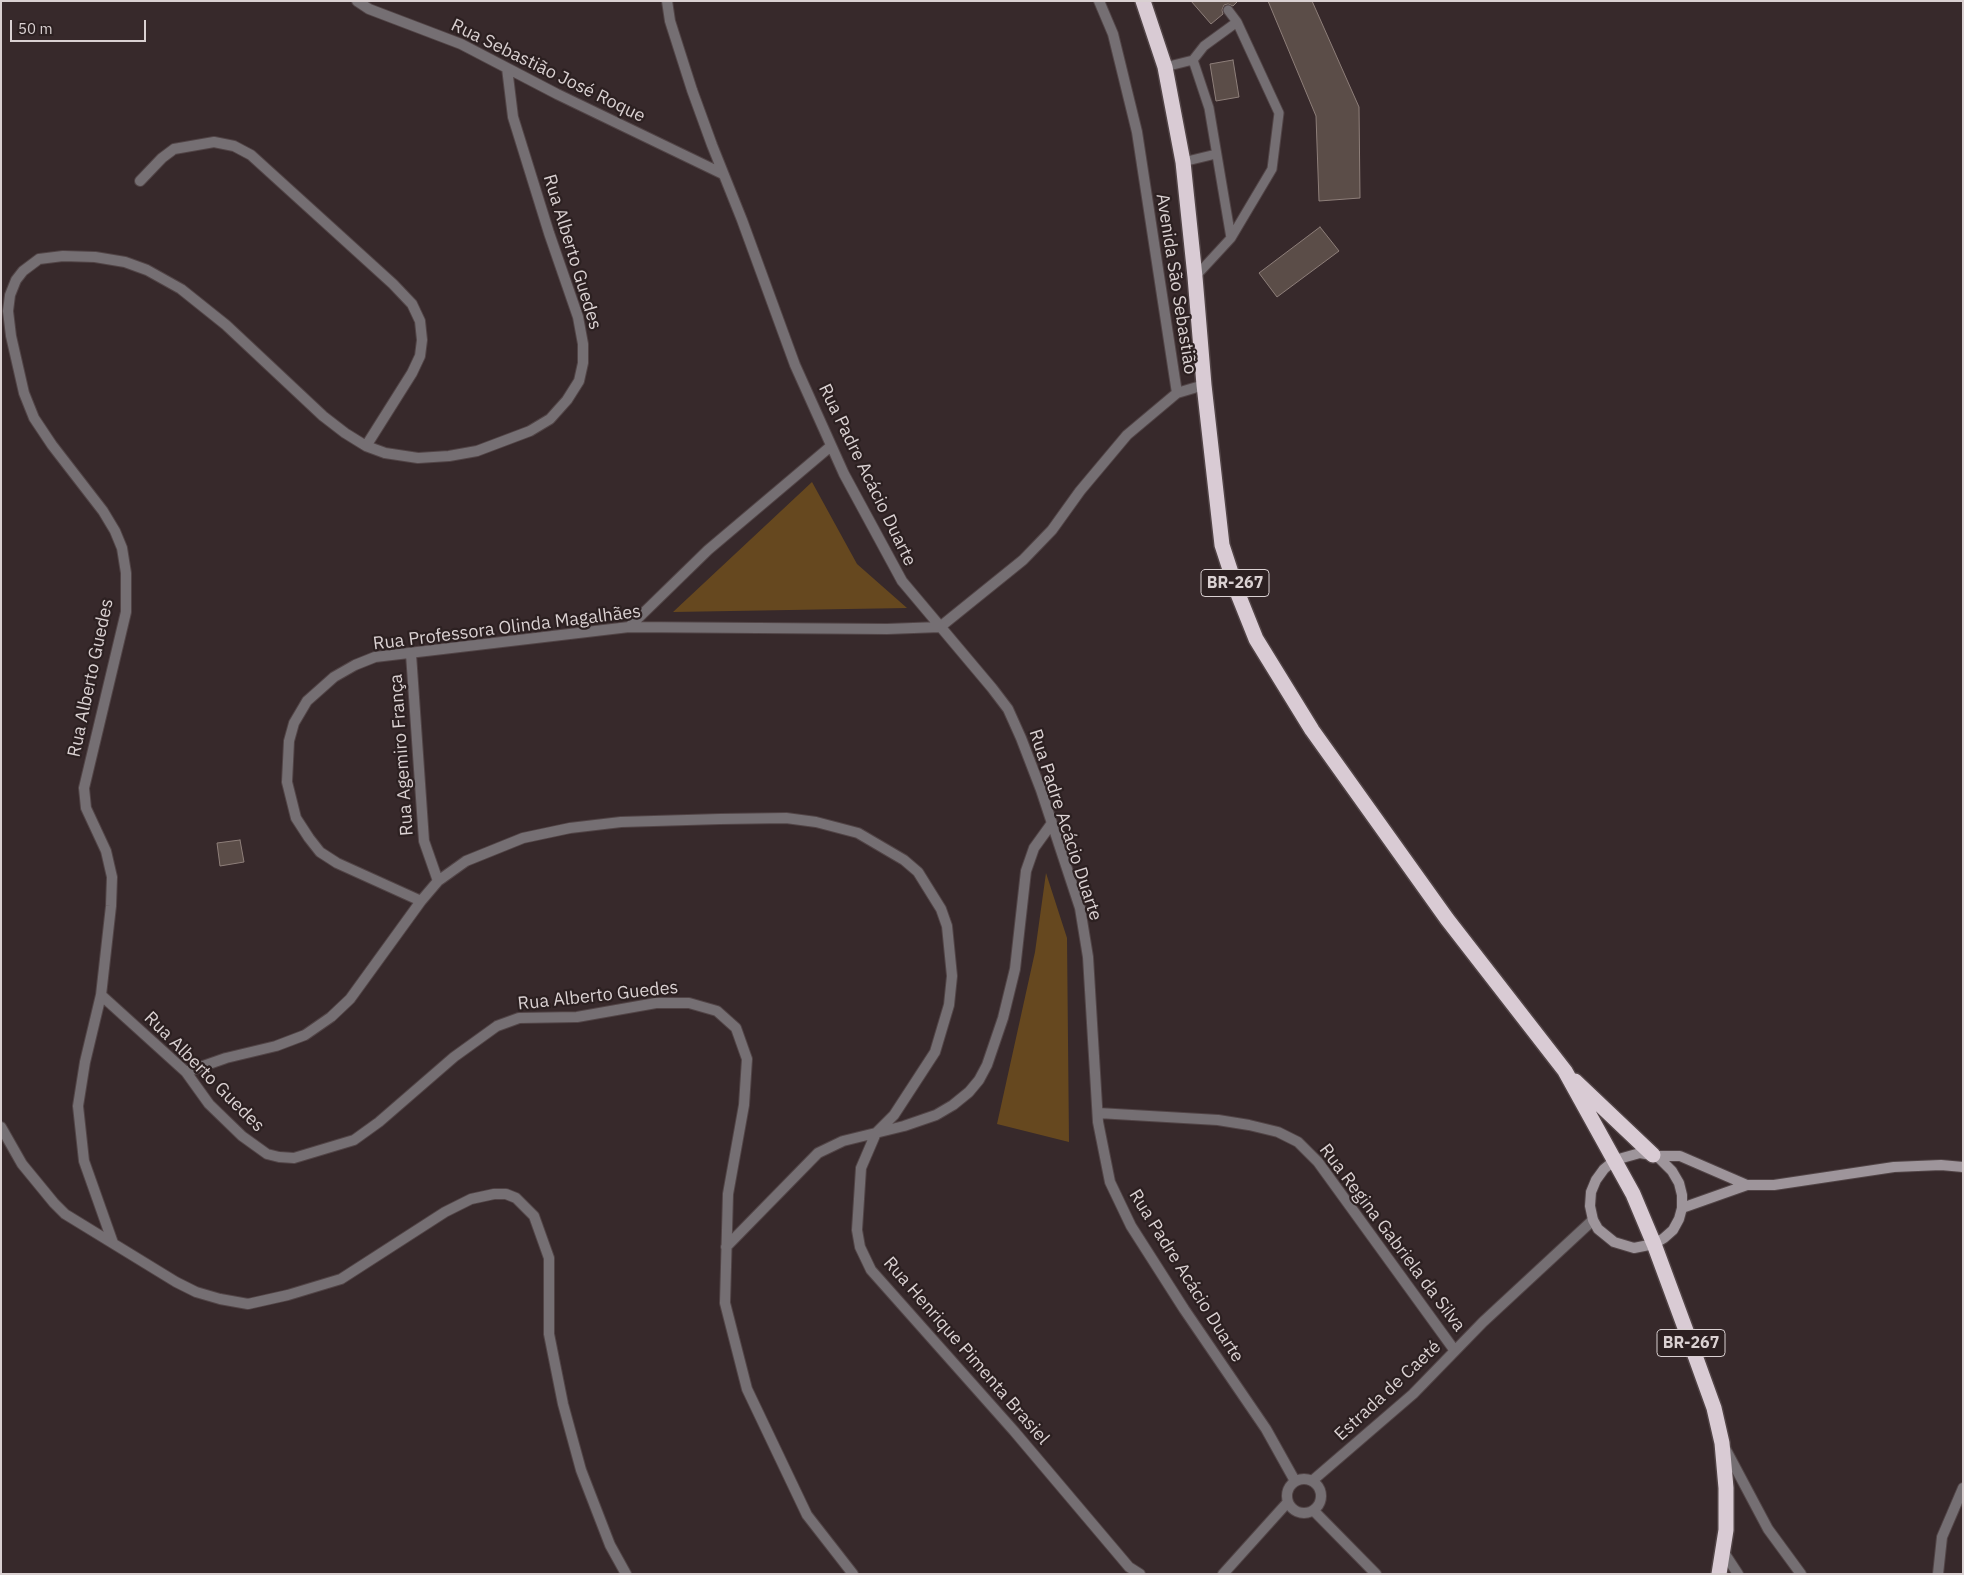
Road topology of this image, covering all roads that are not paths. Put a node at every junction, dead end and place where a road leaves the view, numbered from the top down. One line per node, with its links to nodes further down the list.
1 (357, 1): 9 (street, Rua Sebastião José Roque)
2 (667, 1): 12 (street, Rua Padre Acácio Duarte)
3 (1099, 1): 17 (street, Avenida São Sebastião)
4 (1143, 1): 8 (highway, BR-267)
5 (1228, 10): 6 (lane)
6 (1237, 22): 7 (lane); 14 (lane)
7 (1193, 60): 8 (lane); 10 (lane)
8 (1165, 67): 11 (highway, BR-267)
9 (507, 68): 12 (street, Rua Sebastião José Roque); 18 (street, Rua Alberto Guedes)
10 (1216, 154): 11 (lane); 14 (lane)
11 (1183, 162): 15 (highway, BR-267)
12 (723, 174): 19 (street, Rua Padre Acácio Duarte)
13 (140, 181): 18 (street)
14 (1231, 238): 15 (lane)
15 (1196, 277): 16 (highway, BR-267)
16 (1204, 384): 17 (street); 27 (highway, BR-267)
17 (1177, 393): 21 (street, Avenida São Sebastião)
18 (366, 446): 26 (street, Rua Alberto Guedes)
19 (831, 446): 20 (street); 21 (street, Rua Padre Acácio Duarte)
20 (629, 627): 21 (street, Rua Professora Olinda Magalhães); 22 (street, Rua Professora Olinda Magalhães)
21 (940, 627): 23 (street, Rua Padre Acácio Duarte)
22 (411, 654): 24 (street, Rua Agemiro França); 25 (street, Rua Professora Olinda Magalhães)
23 (1052, 823): 29 (street, Rua Padre Acácio Duarte); 31 (street)
24 (438, 881): 25 (street, Rua Henrique Pimenta Brasiel); 31 (street, Rua Henrique Pimenta Brasiel)
25 (421, 901): 28 (street, Rua Henrique Pimenta Brasiel)
26 (101, 995): 28 (street, Rua Alberto Guedes); 38 (street)
27 (1564, 1071): 32 (highway); 33 (highway, BR-267)
28 (186, 1072): 40 (street, Rua Alberto Guedes)
29 (1098, 1113): 41 (street, Rua Regina Gabriela da Silva); 43 (street, Rua Padre Acácio Duarte)
30 (1, 1127): 38 (street)
31 (876, 1133): 40 (street); 51 (street, Rua Henrique Pimenta Brasiel)
32 (1655, 1155): 33 (street); 35 (street); 36 (street)
33 (1615, 1160): 37 (street); 39 (highway, BR-267)
34 (1963, 1167): 35 (street)
35 (1747, 1185): 36 (street)
36 (1682, 1208): 39 (street)
37 (1593, 1220): 39 (street); 41 (street, Estrada de Caeté)
38 (114, 1243): 49 (street)
39 (1654, 1244): 42 (highway, BR-267)
40 (726, 1247): 50 (street, Rua Alberto Guedes)
41 (1455, 1350): 44 (street, Estrada de Caeté)
42 (1722, 1443): 48 (highway, BR-267); 56 (street)
43 (1295, 1481): 44 (street); 46 (street)
44 (1312, 1481): 47 (street)
45 (1963, 1488): 57 (street)
46 (1288, 1503): 47 (street); 52 (street)
47 (1314, 1511): 53 (street)
48 (1723, 1551): 54 (highway, BR-267); 55 (street)
49 (626, 1574)
50 (854, 1574)
51 (1140, 1574)
52 (1223, 1574)
53 (1376, 1574)
54 (1720, 1574)
55 (1738, 1574)
56 (1801, 1574)
57 (1938, 1574)

